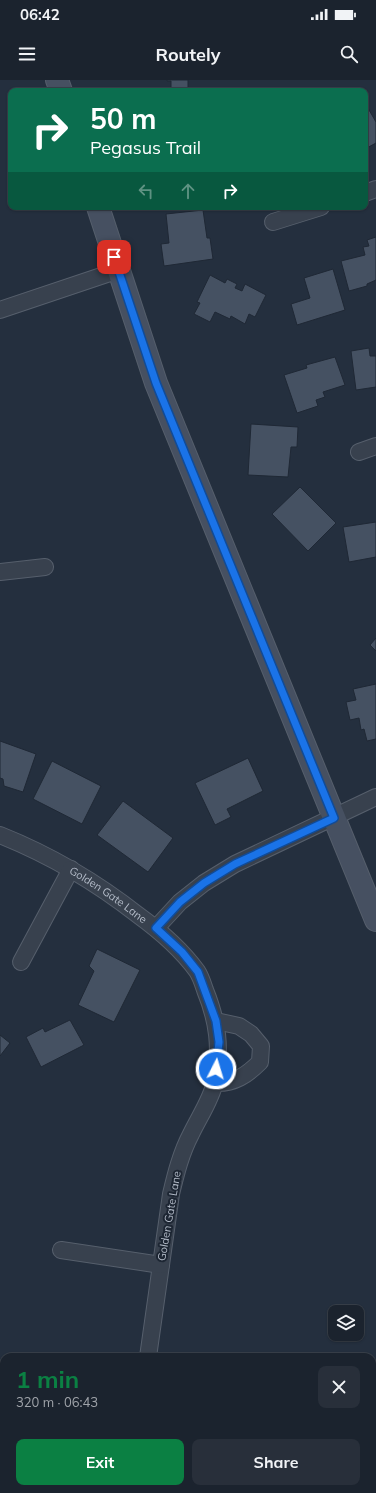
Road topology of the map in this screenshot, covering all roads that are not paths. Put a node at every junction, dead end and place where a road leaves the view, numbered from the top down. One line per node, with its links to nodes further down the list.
1 (99, 210): 4 (main road)
2 (311, 210): 3 (street)
3 (273, 222)
4 (119, 270): 5 (street); 11 (main road)
5 (0, 310)
6 (376, 446): 7 (street)
7 (359, 452)
8 (45, 567): 9 (street)
9 (0, 572)
10 (376, 797): 11 (street)
11 (334, 818): 14 (main road); 15 (street)
12 (0, 836): 13 (street, Golden Gate Lane)
13 (71, 869): 15 (street, Golden Gate Lane); 16 (street)
14 (376, 920)
15 (156, 928): 17 (street, Golden Gate Lane)
16 (21, 962)
17 (216, 1021): 18 (street, Golden Gate Lane); 18 (street)
18 (215, 1083): 20 (street, Golden Gate Lane)
19 (61, 1250): 20 (street)
20 (161, 1265): 21 (street, Golden Gate Lane)
21 (149, 1353)

